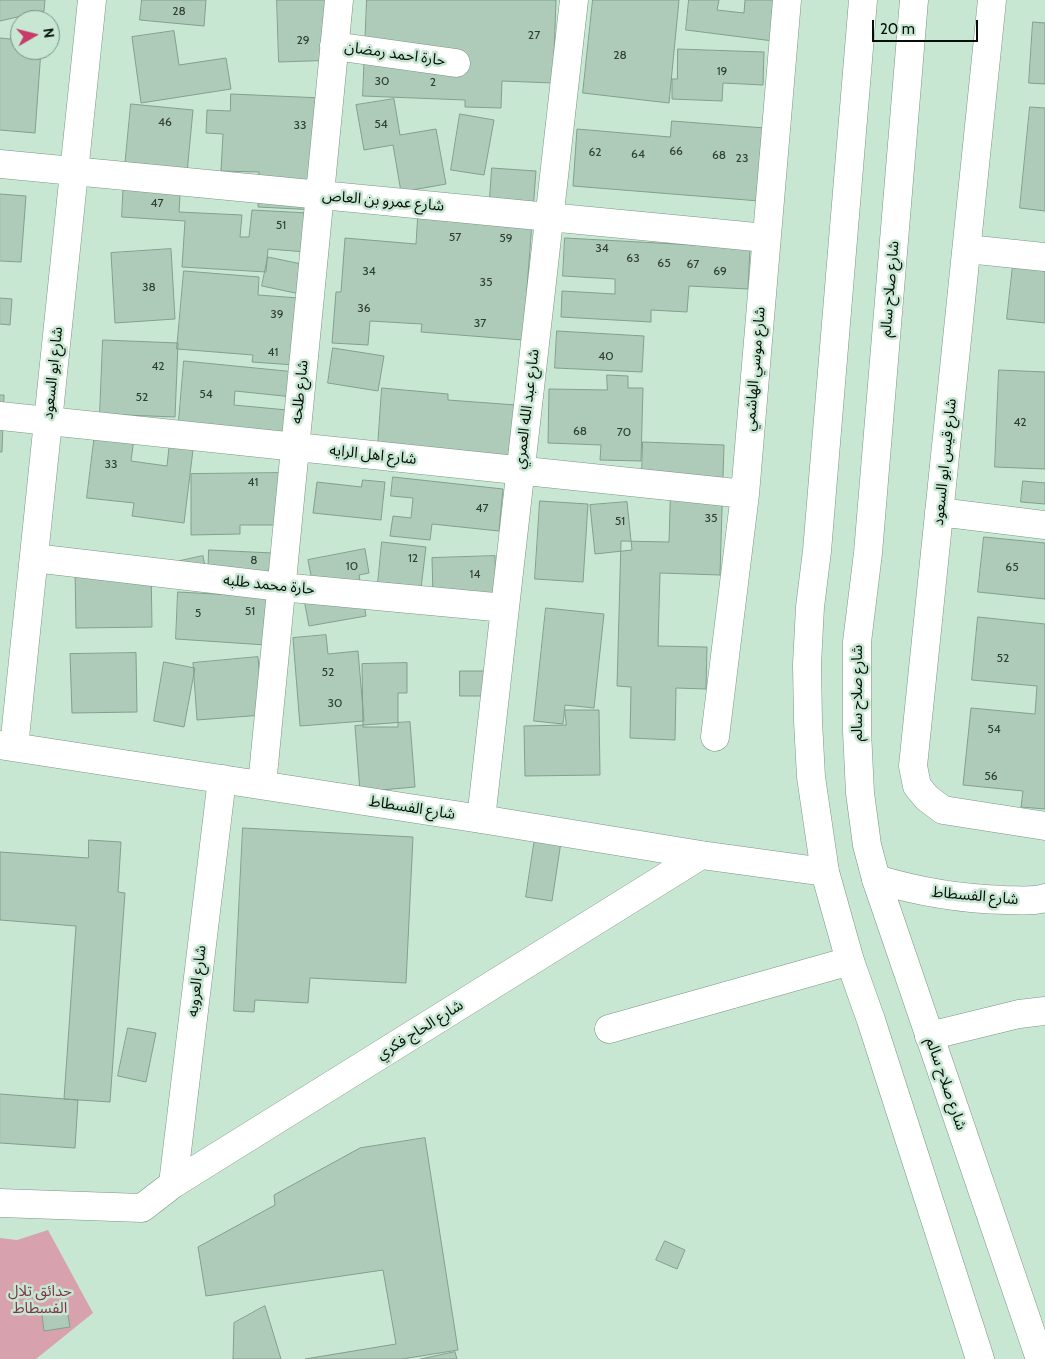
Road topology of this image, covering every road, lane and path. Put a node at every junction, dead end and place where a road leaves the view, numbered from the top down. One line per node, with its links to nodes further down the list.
1 (92, 0): 11 (main road, شارع ابو السعود)
2 (339, 0): 8 (main road, شارع طلحه)
3 (574, 0): 13 (main road, شارع عبد الله العمري)
4 (787, 0): 14 (main road, شارع موسي الهاشمي)
5 (863, 0): 34 (main road)
6 (914, 0): 35 (main road, شارع صلاح سالم)
7 (992, 0): 15 (main road, شارع قيس ابو السعود)
8 (334, 46): 9 (main road, حارة احمد رمضان); 12 (main road, شارع طلحه)
9 (456, 62)
10 (0, 164): 11 (main road, شارع عمرو بن العاص)
11 (74, 171): 12 (main road, شارع عمرو بن العاص); 18 (main road, شارع ابو السعود)
12 (320, 195): 13 (main road, شارع عمرو بن العاص); 19 (main road, شارع طلحه)
13 (550, 217): 14 (main road, شارع عمرو بن العاص); 20 (main road, شارع عبد الله العمري)
14 (766, 238): 21 (main road, شارع موسي الهاشمي)
15 (966, 249): 16 (main road); 22 (main road, شارع قيس ابو السعود)
16 (1045, 257)
17 (0, 416): 18 (main road, شارع اهل الرايه)
18 (48, 421): 19 (main road, شارع اهل الرايه); 24 (main road, شارع ابو السعود)
19 (295, 447): 20 (main road, شارع اهل الرايه); 25 (main road, شارع طلحه)
20 (520, 470): 21 (main road, شارع اهل الرايه); 26 (main road, شارع عبد الله العمري)
21 (746, 494): 27 (main road, شارع موسي الهاشمي)
22 (939, 512): 23 (main road); 32 (main road, شارع قيس ابو السعود)
23 (1045, 524)
24 (34, 558): 25 (main road, حارة محمد طلبه); 28 (main road, شارع ابو السعود)
25 (281, 587): 26 (main road, حارة محمد طلبه); 30 (main road, شارع طلحه)
26 (505, 608): 31 (main road, شارع عبد الله العمري)
27 (715, 737)
28 (7, 746): 29 (main road, شارع الفسطاط)
29 (222, 779): 30 (main road, شارع الفسطاط); 41 (main road, شارع العروبه)
30 (262, 785): 31 (main road, شارع الفسطاط)
31 (481, 819): 33 (main road, شارع الفسطاط)
32 (1045, 826)
33 (700, 855): 34 (main road, شارع الفسطاط); 41 (main road, شارع الحاج فكري)
34 (825, 872): 37 (main road)
35 (876, 879): 36 (main road, شارع الفسطاط); 40 (main road, شارع صلاح سالم)
36 (1045, 898)
37 (850, 961): 39 (main road); 43 (main road)
38 (1045, 1011): 40 (main road)
39 (609, 1029)
40 (929, 1036): 44 (main road, شارع صلاح سالم)
41 (173, 1184): 42 (main road, شارع الحاج فكري)
42 (0, 1202)
43 (980, 1359)
44 (1040, 1359)

